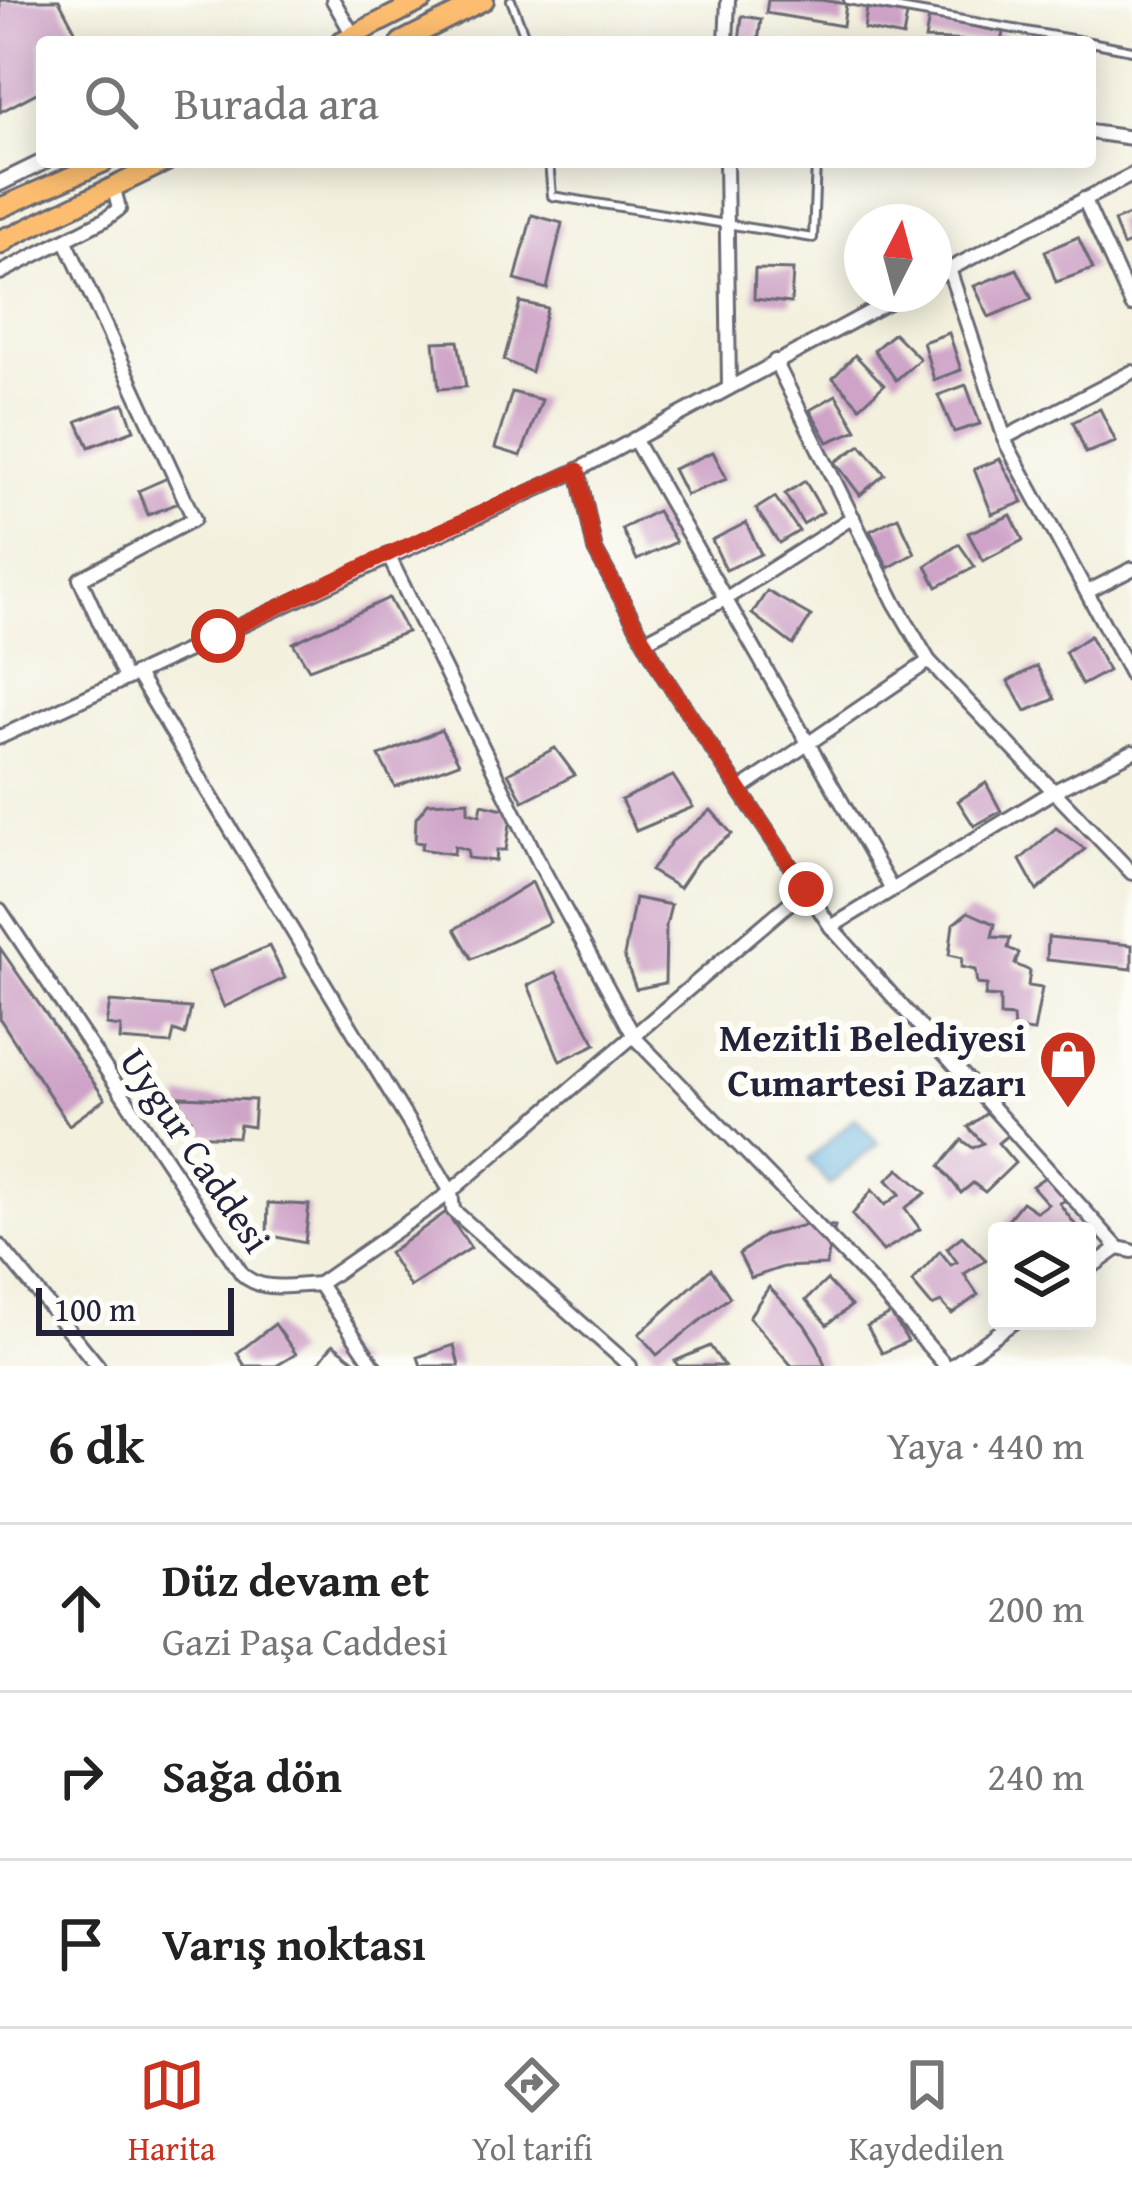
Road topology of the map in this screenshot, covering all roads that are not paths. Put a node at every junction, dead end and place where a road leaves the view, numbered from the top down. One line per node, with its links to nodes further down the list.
1 (333, 0): 7 (street)
2 (422, 0): 8 (highway)
3 (484, 0): 9 (highway)
4 (511, 0): 10 (lane)
5 (728, 0): 11 (street)
6 (848, 0): 12 (lane)
7 (346, 36)
8 (353, 36)
9 (413, 36)
10 (524, 36)
11 (726, 36)
12 (1055, 36)
13 (1096, 43): 14 (lane)
14 (1132, 50)
15 (1096, 133): 16 (street)
16 (1132, 138)
17 (36, 165): 24 (street)
18 (90, 168): 27 (highway)
19 (154, 168): 25 (highway)
20 (549, 168): 28 (lane)
21 (727, 168): 28 (street)
22 (816, 168): 28 (lane)
23 (1132, 175): 26 (street)
24 (0, 183)
25 (114, 189): 29 (highway); 30 (street)
26 (1084, 199): 31 (street); 34 (street)
27 (0, 208)
28 (727, 224): 38 (street)
29 (2, 241)
30 (65, 241): 32 (street); 49 (street)
31 (952, 267)
32 (0, 274)
33 (952, 278): 39 (street)
34 (1132, 304)
35 (869, 312): 36 (street)
36 (775, 362): 38 (street); 42 (street)
37 (1132, 372): 39 (street)
38 (729, 388): 40 (street)
39 (1004, 438): 45 (street)
40 (634, 440): 41 (street); 46 (street)
41 (578, 470): 43 (street); 47 (street)
42 (853, 518): 46 (street); 48 (street)
43 (388, 554): 49 (street); 61 (street)
44 (1132, 568): 45 (street)
45 (1087, 592): 50 (street)
46 (725, 599): 47 (street); 52 (street)
47 (645, 641): 54 (street)
48 (929, 661): 52 (street); 55 (street)
49 (131, 675): 51 (street); 62 (street)
50 (1132, 676)
51 (0, 737)
52 (808, 744): 54 (street); 58 (street)
53 (1132, 752): 55 (street)
54 (740, 790): 57 (street)
55 (1054, 791): 56 (street); 58 (street)
56 (1132, 873)
57 (806, 889): 60 (street); 61 (street)
58 (892, 890): 60 (street)
59 (0, 910): 66 (street, Uygur Caddesi)
60 (831, 927): 64 (street)
61 (634, 1038): 62 (street); 71 (street)
62 (451, 1192): 66 (street); 70 (street)
63 (0, 1246): 68 (street)
64 (1125, 1249): 65 (street)
65 (1096, 1265)
66 (319, 1284): 69 (street)
67 (1002, 1330): 71 (street)
68 (91, 1363)
69 (374, 1366)
70 (629, 1366)
71 (949, 1366)

